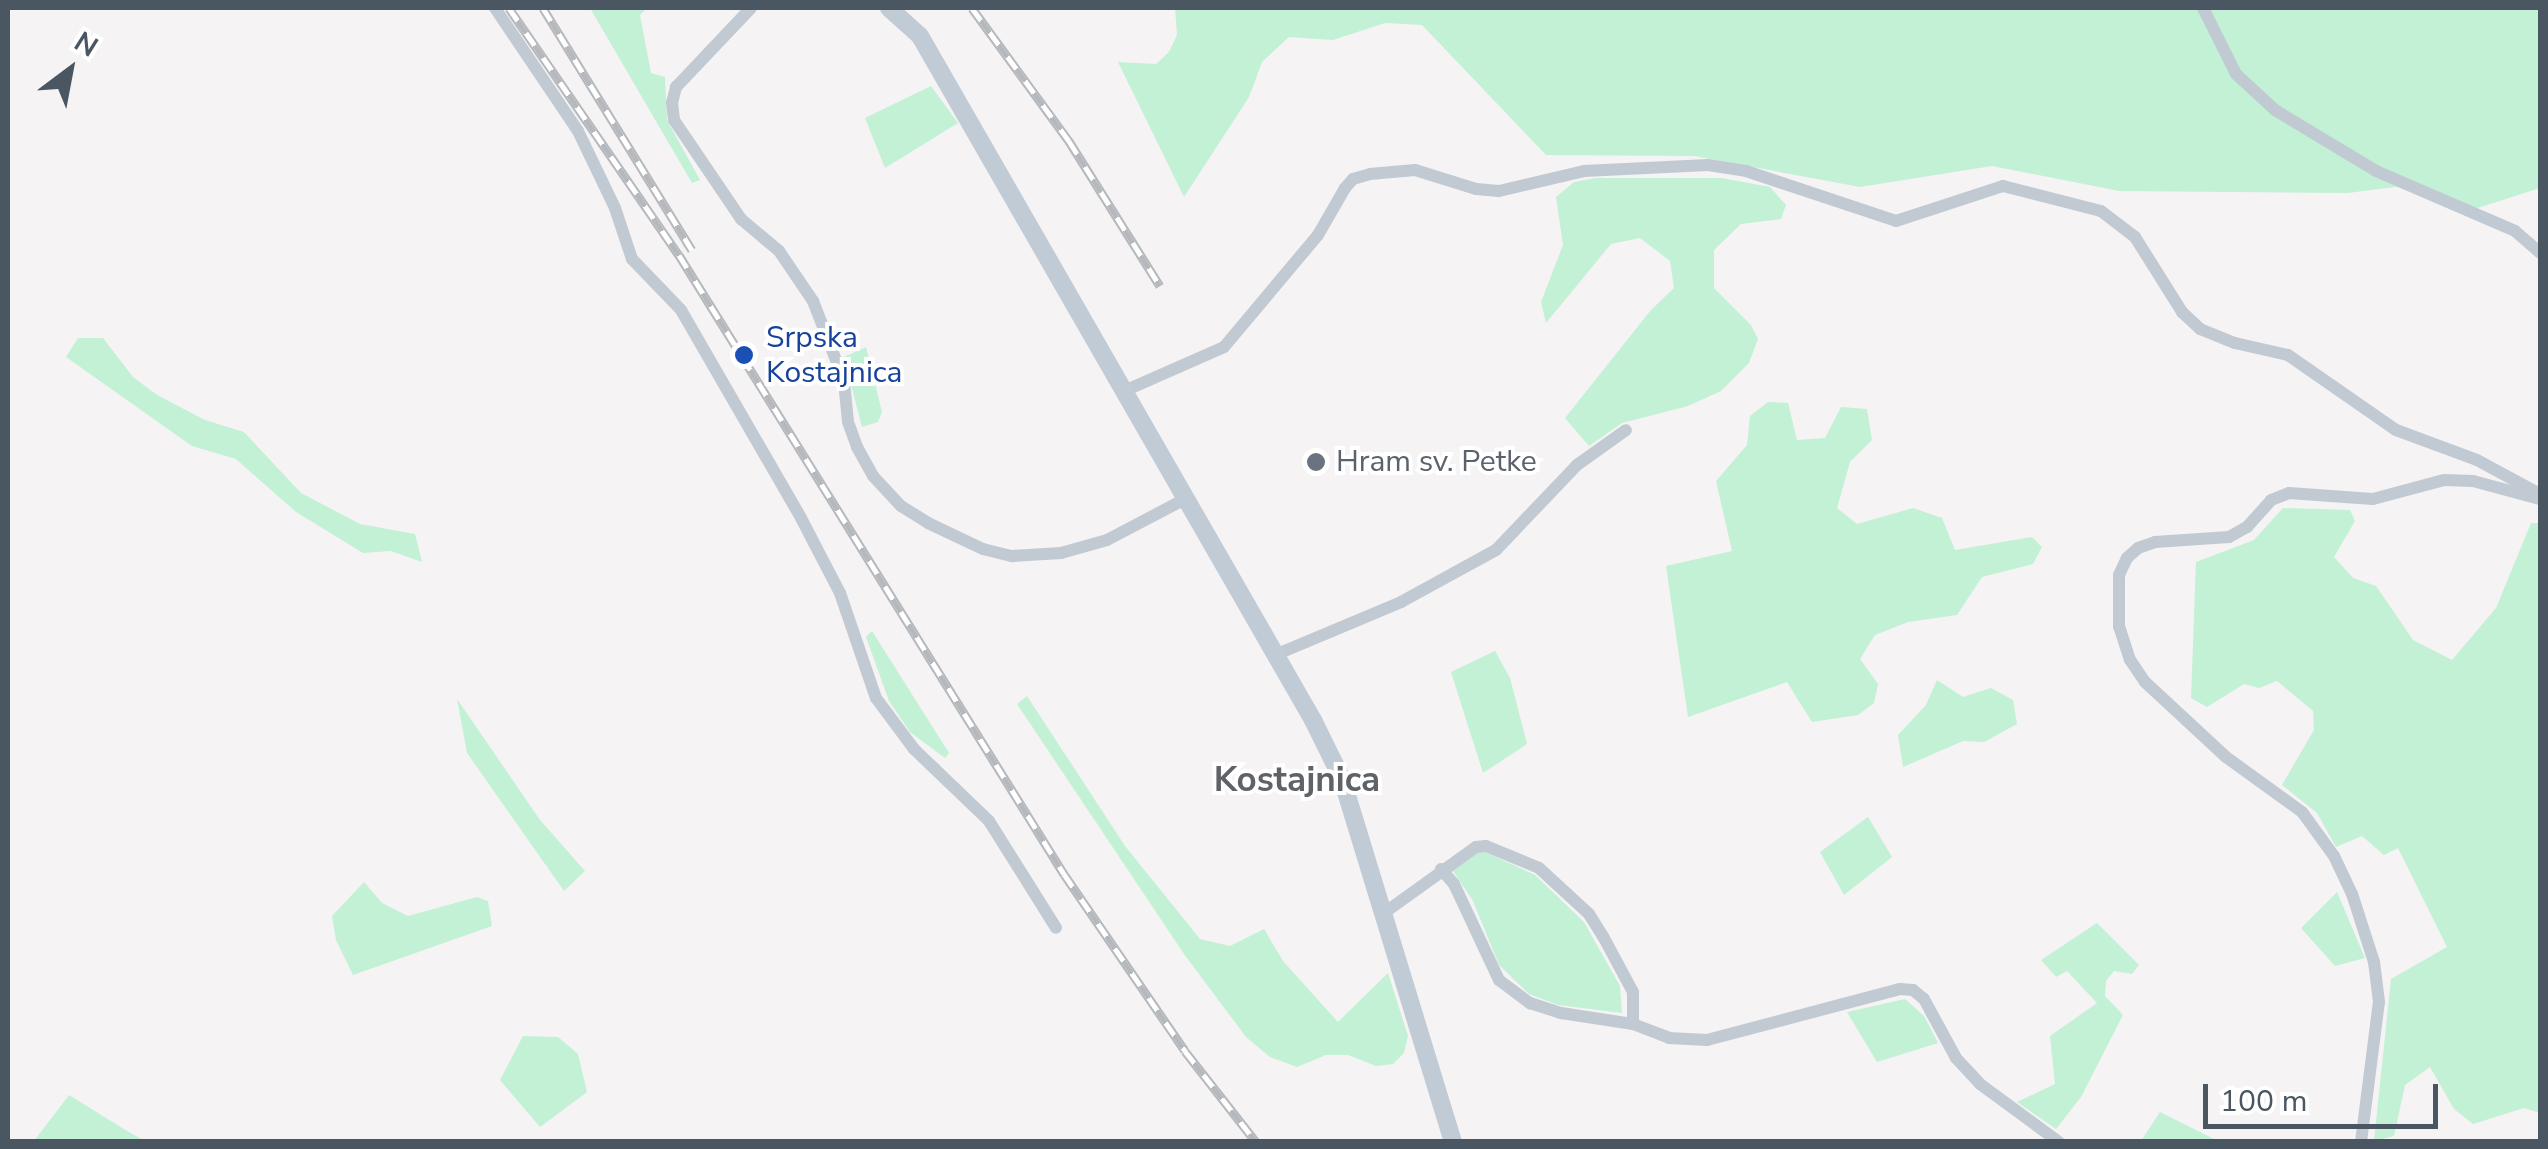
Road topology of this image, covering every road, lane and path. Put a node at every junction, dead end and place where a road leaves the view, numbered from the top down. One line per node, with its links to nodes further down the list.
1 (495, 8): 13 (street)
2 (751, 8): 9 (street)
3 (890, 8): 6 (main road)
4 (2203, 8): 5 (street)
5 (2540, 253)
6 (1122, 392): 8 (street); 9 (main road)
7 (1626, 430): 10 (street)
8 (2540, 496): 17 (street)
9 (1185, 499): 10 (main road)
10 (1276, 655): 12 (main road)
11 (1441, 869): 12 (street); 14 (street); 14 (street)
12 (1384, 913): 15 (main road)
13 (1056, 928)
14 (1633, 1024): 16 (street)
15 (1453, 1142)
16 (2060, 1142)
17 (2361, 1142)

